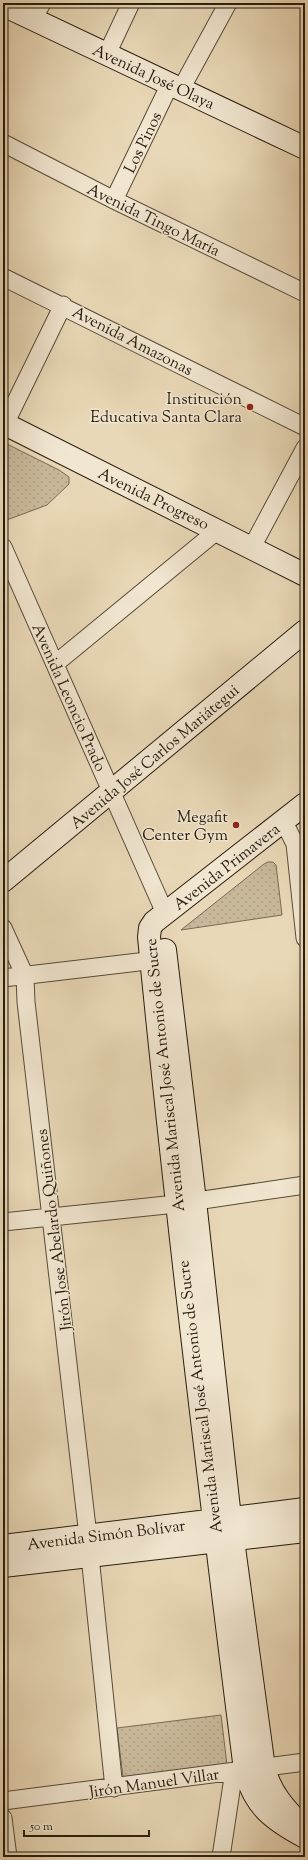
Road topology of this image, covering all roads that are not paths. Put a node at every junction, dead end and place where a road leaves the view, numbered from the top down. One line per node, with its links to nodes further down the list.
1 (131, 3): 5 (street)
2 (228, 3): 6 (street, Los Pinos)
3 (3, 5): 4 (street, Avenida José Olaya)
4 (37, 11): 5 (street, Avenida José Olaya)
5 (107, 54): 6 (street, Avenida José Olaya)
6 (176, 86): 8 (street, Avenida José Olaya); 9 (street, Los Pinos)
7 (3, 143): 9 (street, Avenida Tingo María)
8 (305, 148)
9 (114, 200): 11 (street, Avenida Tingo María)
10 (3, 277): 12 (street, Avenida Amazonas)
11 (305, 293)
12 (62, 305): 13 (street); 14 (street, Avenida Amazonas)
13 (4, 424): 16 (street, Avenida Progreso)
14 (305, 427)
15 (305, 448): 18 (street)
16 (218, 530): 18 (street, Avenida Progreso); 21 (street)
17 (3, 547): 21 (street, Avenida Leoncio Prado)
18 (252, 548): 19 (street, Avenida Progreso)
19 (305, 575)
20 (305, 631): 22 (street, Avenida José Carlos Mariátegui)
21 (55, 664): 22 (street, Avenida Leoncio Prado)
22 (111, 791): 25 (street, Avenida José Carlos Mariátegui); 26 (street, Avenida Leoncio Prado)
23 (305, 804): 24 (street, Avenida Primavera)
24 (284, 822): 26 (street, Avenida Primavera); 28 (street)
25 (3, 881)
26 (165, 913): 29 (street, Avenida Mariscal José Antonio de Sucre)
27 (3, 928): 30 (street, Jirón Jose Abelardo Quiñones)
28 (305, 938)
29 (158, 959): 30 (street); 33 (street, Avenida Mariscal José Antonio de Sucre)
30 (25, 976): 31 (street); 34 (street, Jirón Jose Abelardo Quiñones)
31 (3, 978)
32 (305, 1185): 33 (street)
33 (186, 1203): 34 (street); 37 (street, Avenida Mariscal José Antonio de Sucre)
34 (52, 1217): 35 (street); 40 (street, Jirón Jose Abelardo Quiñones)
35 (3, 1222)
36 (305, 1509): 37 (street, Avenida Simón Bolívar)
37 (223, 1530): 38 (street, Avenida Simón Bolívar); 40 (street, Avenida Simón Bolívar); 43 (street, Avenida Mariscal José Antonio de Sucre)
38 (305, 1531)
39 (3, 1546): 40 (street, Avenida Simón Bolívar)
40 (89, 1546): 41 (street, Avenida Simón Bolívar); 44 (street, Jirón Jose Abelardo Quiñones)
41 (3, 1566)
42 (305, 1762): 43 (street, Jirón Manuel Villar)
43 (248, 1770): 44 (street, Jirón Manuel Villar); 47 (street, Avenida Mariscal José Antonio de Sucre); 48 (street, Avenida Mariscal José Antonio de Sucre); 50 (street)
44 (114, 1788): 45 (street, Jirón Manuel Villar)
45 (3, 1801)
46 (3, 1818): 49 (street)
47 (305, 1828)
48 (305, 1837)
49 (8, 1857)
50 (221, 1857)

